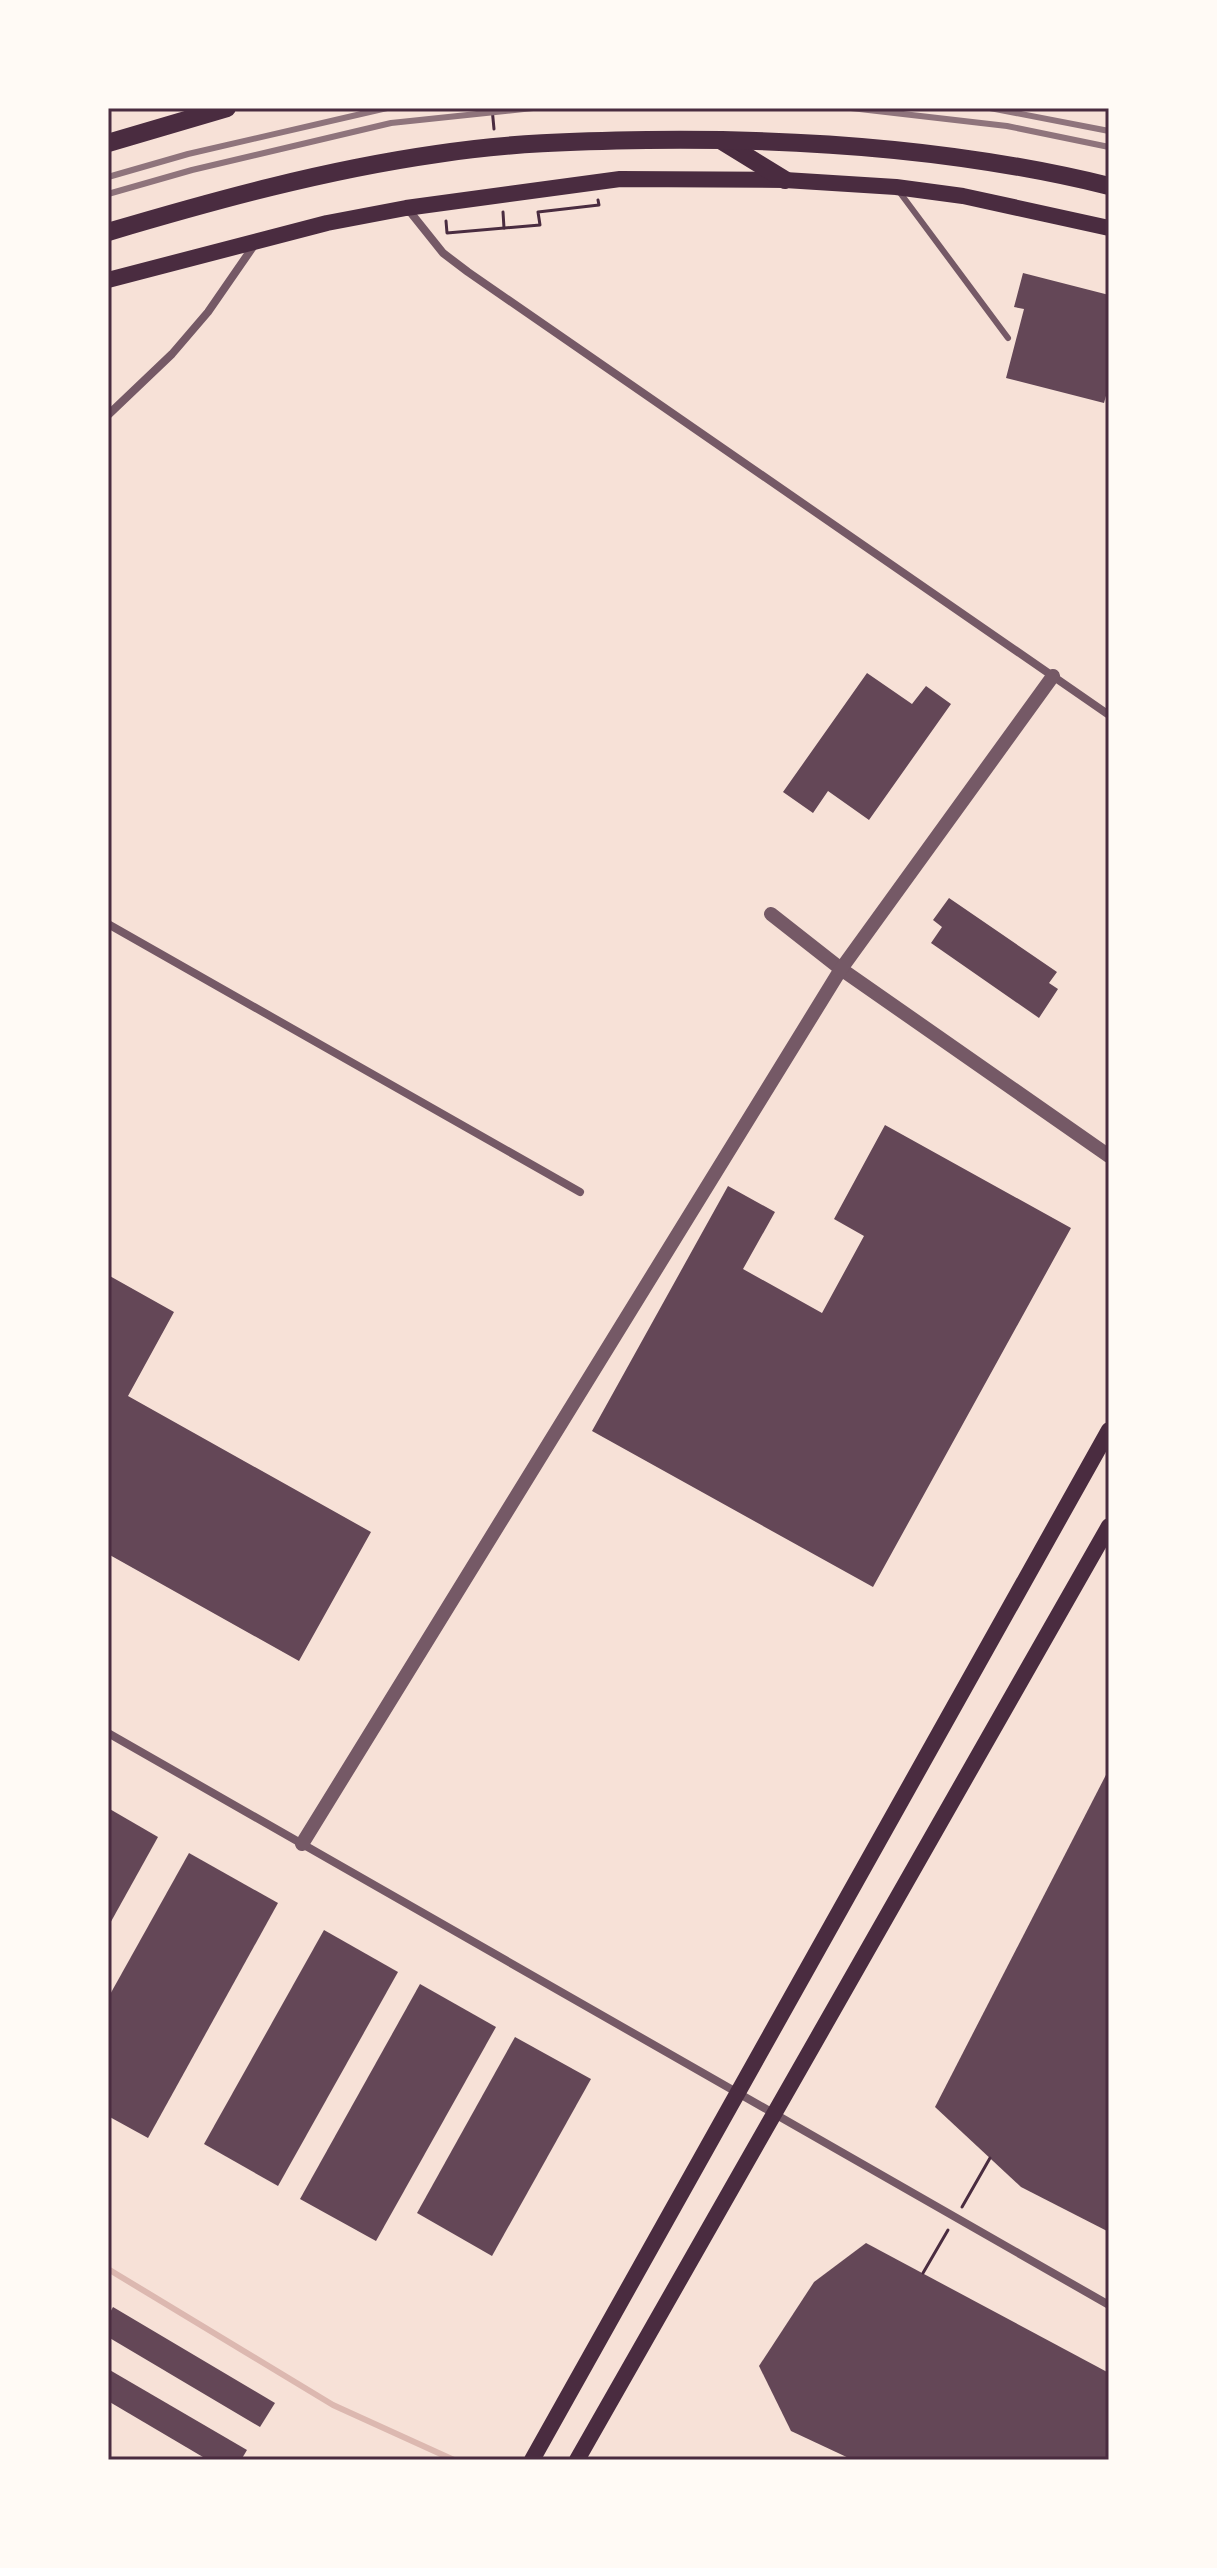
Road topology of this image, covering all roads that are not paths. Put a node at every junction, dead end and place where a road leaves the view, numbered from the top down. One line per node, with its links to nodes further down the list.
1 (227, 108): 2 (main road)
2 (160, 128): 3 (main road); 5 (main road)
3 (108, 130)
4 (720, 139): 6 (main road); 7 (main road); 11 (main road)
5 (108, 143)
6 (785, 180): 8 (main road); 9 (main road)
7 (1109, 186)
8 (896, 187): 10 (main road); 14 (lane)
9 (406, 208): 12 (main road); 16 (street)
10 (1109, 228)
11 (108, 232)
12 (258, 240): 13 (main road); 15 (street)
13 (108, 280)
14 (1008, 338)
15 (108, 415)
16 (1053, 676): 17 (street); 20 (street)
17 (1109, 715)
18 (771, 914): 20 (street)
19 (108, 924): 22 (street)
20 (841, 969): 21 (street); 26 (street)
21 (1109, 1156)
22 (580, 1192)
23 (1109, 1430): 27 (main road)
24 (1109, 1526): 28 (main road)
25 (108, 1733): 26 (street)
26 (302, 1844): 27 (street)
27 (737, 2092): 28 (street); 30 (main road)
28 (774, 2113): 29 (street); 31 (main road)
29 (1109, 2305)
30 (532, 2460)
31 (577, 2460)

